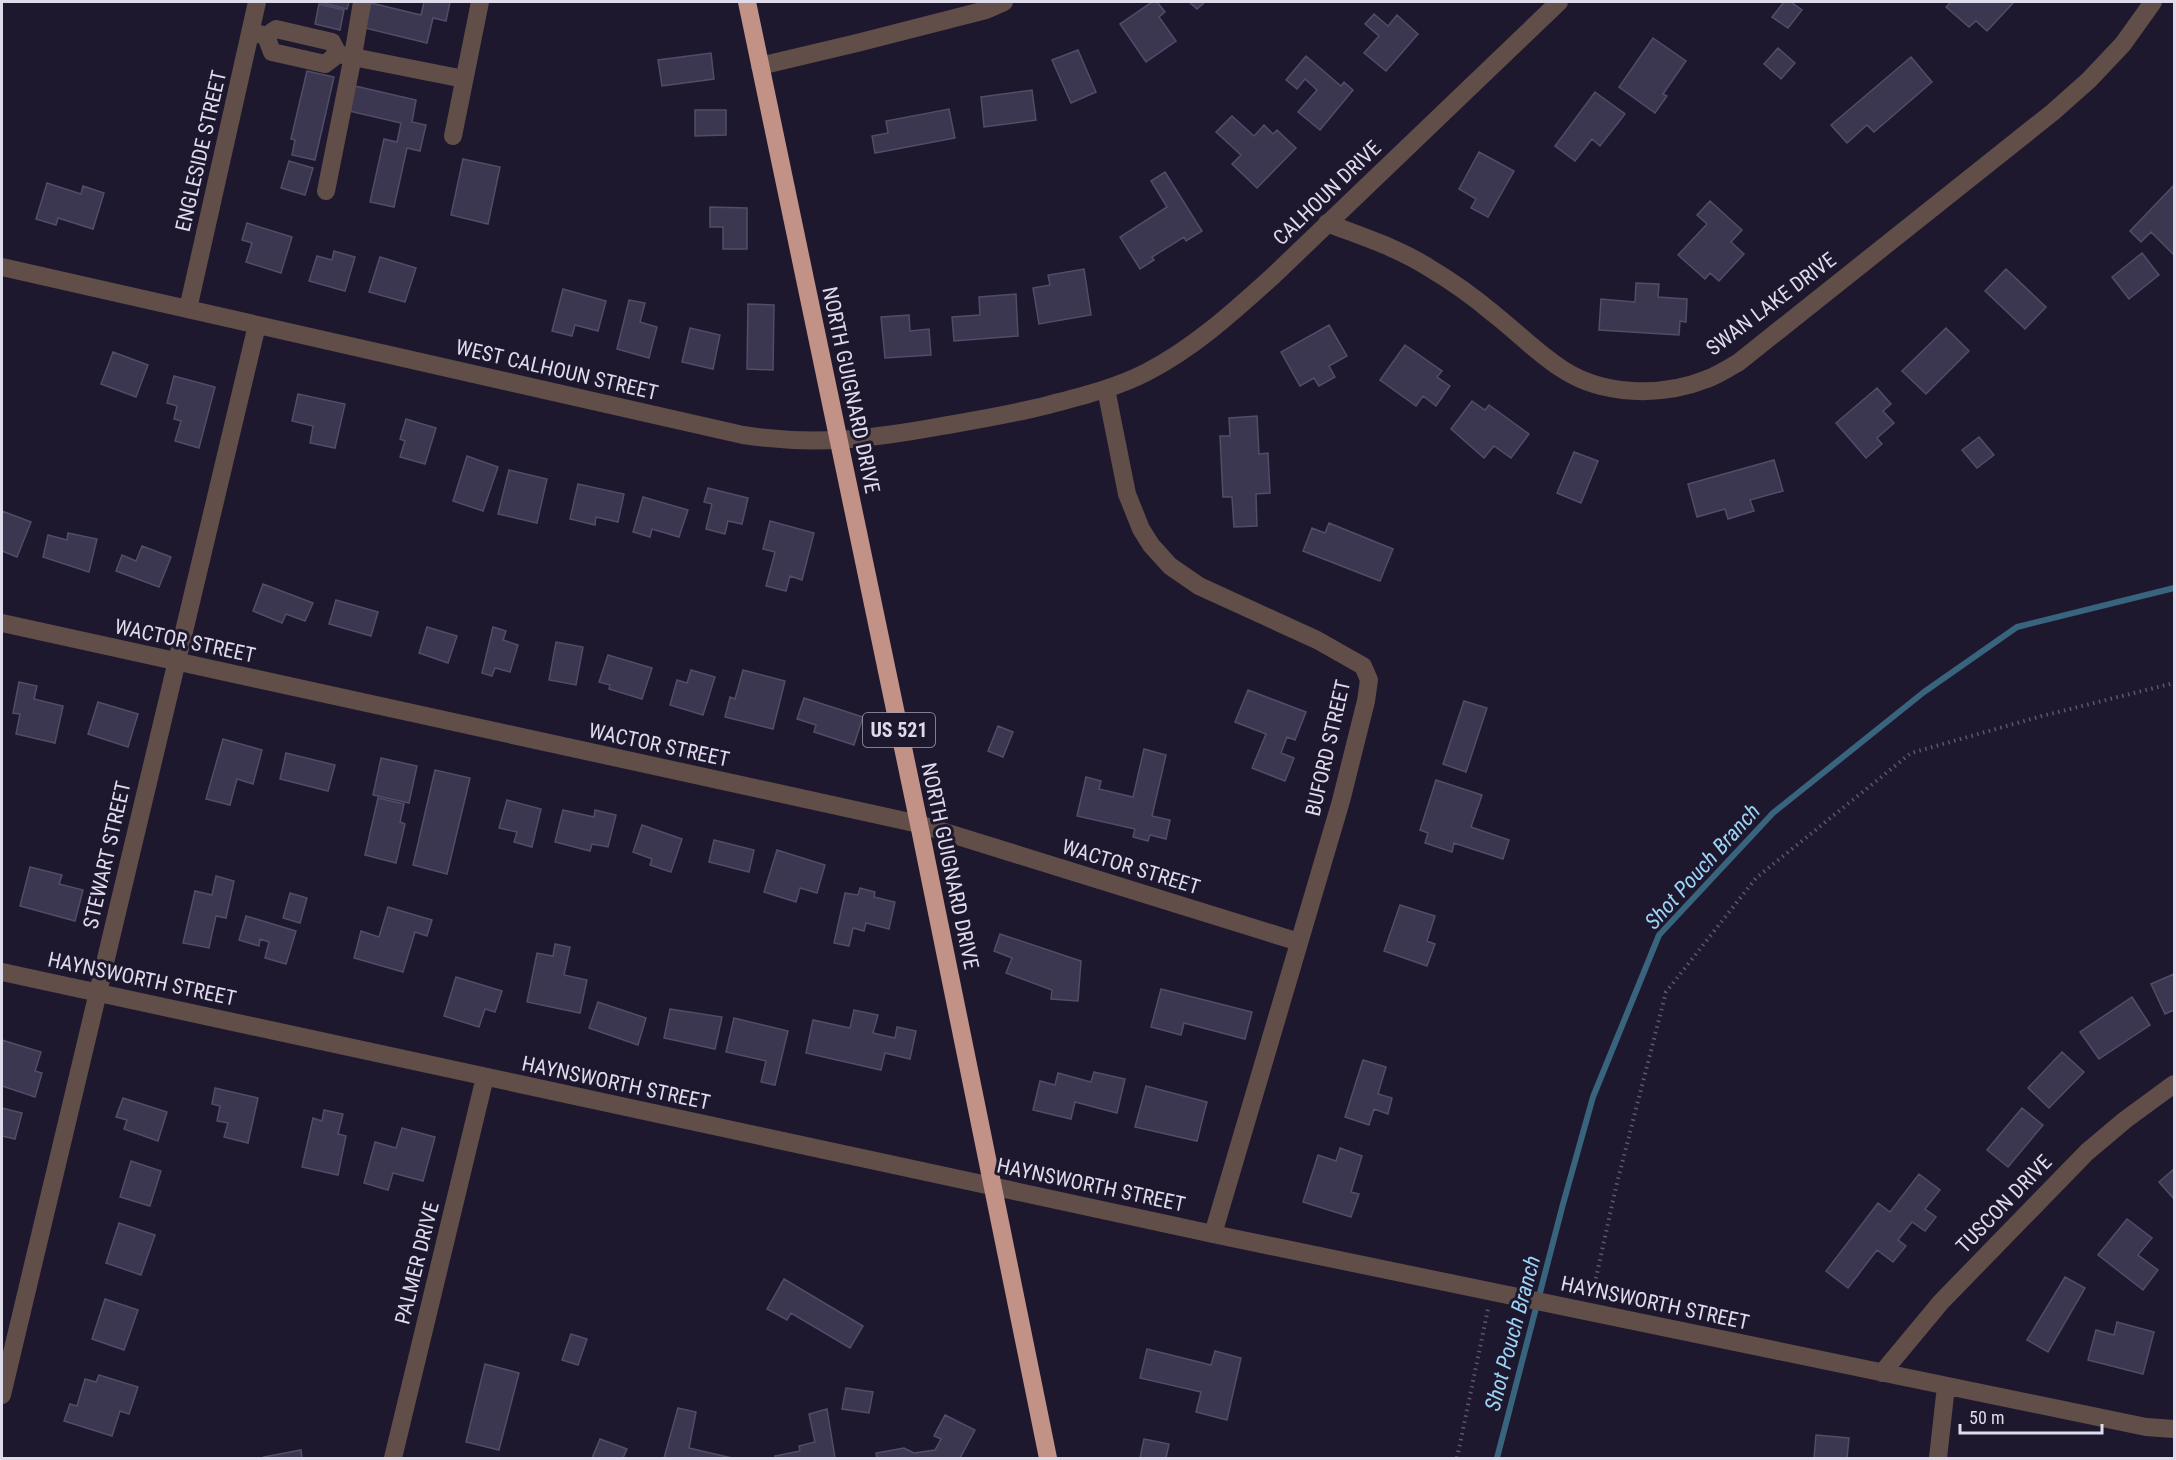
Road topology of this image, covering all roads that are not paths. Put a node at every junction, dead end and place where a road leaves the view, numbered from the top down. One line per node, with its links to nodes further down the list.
1 (257, 2): 8 (street, ENGLESIDE STREET)
2 (362, 2): 9 (street)
3 (480, 2): 11 (street)
4 (747, 2): 10 (highway, NORTH GUIGNARD DRIVE / US 521)
5 (1004, 2): 10 (street)
6 (1559, 2): 14 (street, CALHOUN DRIVE)
7 (2153, 2): 14 (street, SWAN LAKE DRIVE)
8 (259, 34): 9 (street); 16 (street, ENGLESIDE STREET)
9 (346, 55): 11 (street); 13 (street)
10 (760, 66): 19 (highway, NORTH GUIGNARD DRIVE / US 521)
11 (464, 79): 12 (street)
12 (453, 136)
13 (326, 191)
14 (1327, 223): 18 (street, CALHOUN DRIVE)
15 (2, 267): 16 (street, WEST CALHOUN STREET)
16 (188, 309): 17 (street, WEST CALHOUN STREET)
17 (257, 325): 19 (street, WEST CALHOUN STREET); 21 (street, STEWART STREET)
18 (1106, 389): 19 (street, WEST CALHOUN STREET); 23 (street, BUFORD STREET)
19 (838, 440): 22 (highway, NORTH GUIGNARD DRIVE / US 521)
20 (2, 623): 21 (street, WACTOR STREET)
21 (175, 662): 22 (street, WACTOR STREET); 25 (street, STEWART STREET)
22 (918, 824): 23 (street, WACTOR STREET); 28 (highway, NORTH GUIGNARD DRIVE / US 521)
23 (1299, 942): 29 (street, BUFORD STREET)
24 (2, 972): 25 (street, HAYNSWORTH STREET)
25 (97, 993): 26 (street, HAYNSWORTH STREET); 32 (street, STEWART STREET)
26 (485, 1077): 28 (street, HAYNSWORTH STREET); 34 (street, PALMER DRIVE)
27 (2175, 1084): 30 (street, TUSCON DRIVE)
28 (993, 1187): 29 (street, HAYNSWORTH STREET); 35 (highway, NORTH GUIGNARD DRIVE / US 521)
29 (1213, 1234): 30 (street, HAYNSWORTH STREET)
30 (1882, 1373): 31 (street, HAYNSWORTH STREET)
31 (1946, 1386): 33 (street, HAYNSWORTH STREET); 36 (street)
32 (2, 1395)
33 (2175, 1429)
34 (393, 1458)
35 (1048, 1458)
36 (1938, 1458)

